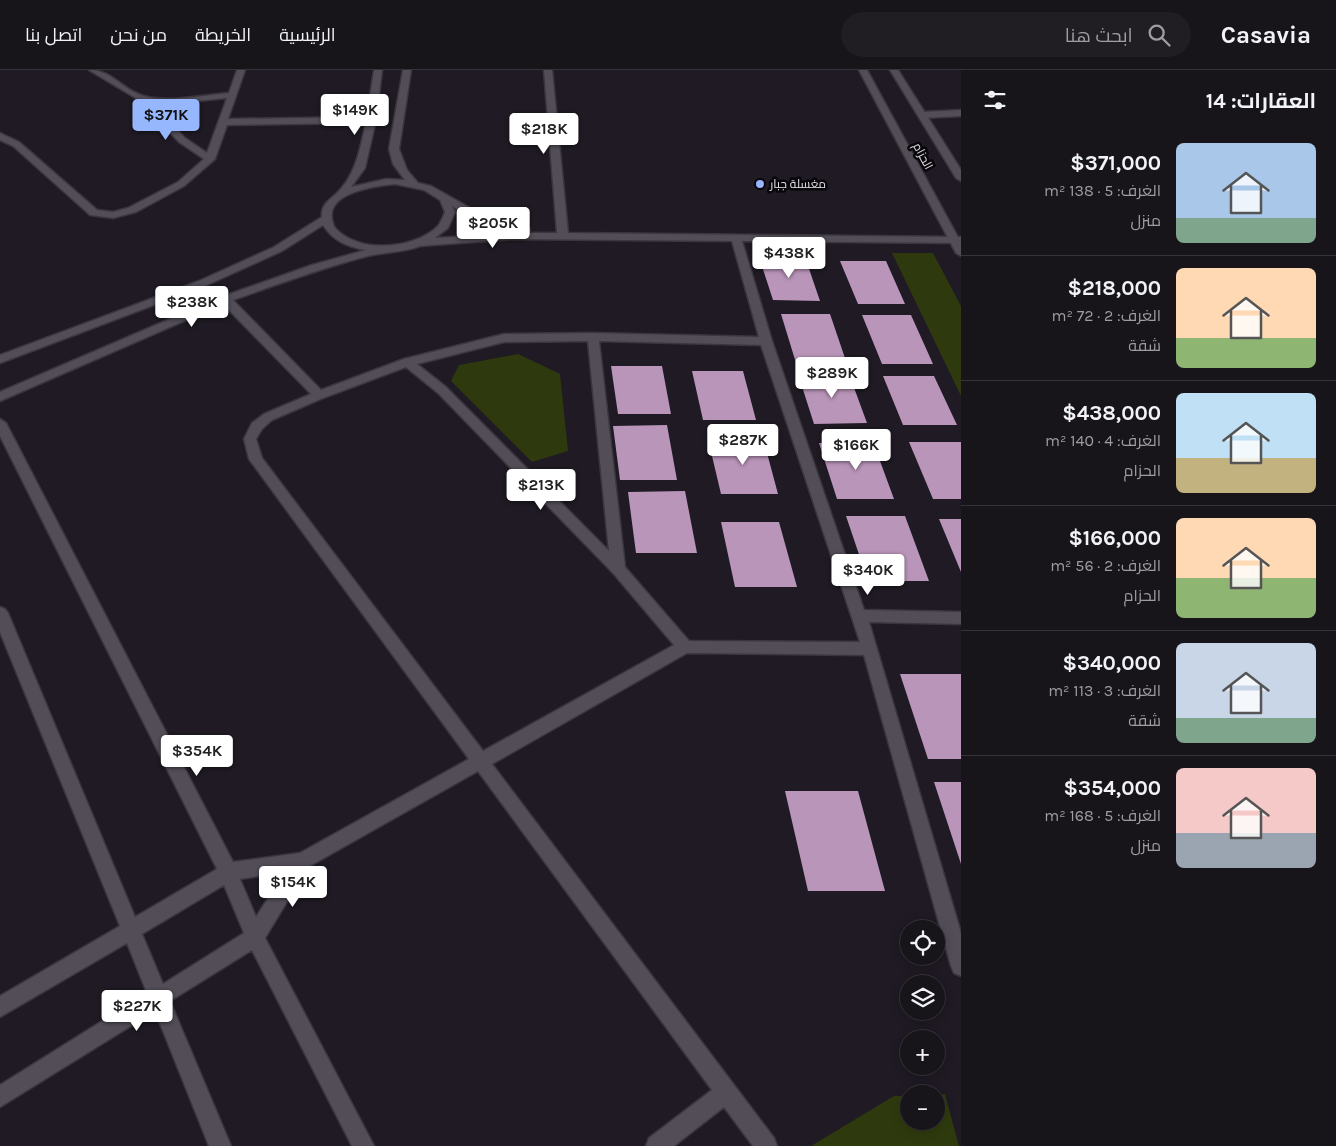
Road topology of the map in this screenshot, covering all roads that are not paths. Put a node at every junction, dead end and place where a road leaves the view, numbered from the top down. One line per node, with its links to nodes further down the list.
1 (96, 70): 9 (street)
2 (241, 70): 8 (street)
3 (378, 70): 12 (street)
4 (408, 70): 17 (street)
5 (548, 70): 21 (street)
6 (864, 70): 23 (street, الحزام)
7 (894, 70): 11 (street)
8 (233, 95): 9 (street); 13 (street)
9 (142, 99): 15 (street)
10 (961, 113): 11 (street)
11 (923, 115): 16 (street)
12 (371, 120): 13 (street); 19 (street)
13 (223, 122): 15 (street)
14 (0, 136): 15 (street)
15 (210, 159)
16 (961, 178)
17 (413, 183): 18 (street); 19 (street)
18 (439, 194): 21 (street); 24 (street)
19 (333, 202): 20 (street)
20 (326, 219): 25 (street); 30 (street)
21 (564, 237): 22 (street); 24 (street)
22 (736, 237): 23 (street); 29 (street)
23 (958, 240): 26 (street, الحزام)
24 (422, 243): 25 (street)
25 (380, 249): 27 (street)
26 (961, 253)
27 (225, 299): 32 (street); 33 (street)
28 (593, 337): 29 (street); 31 (street); 35 (street)
29 (766, 341): 37 (street)
30 (0, 359)
31 (408, 362): 32 (street); 35 (street)
32 (319, 395): 41 (street)
33 (0, 397)
34 (0, 423): 43 (street)
35 (618, 569): 39 (street)
36 (0, 613): 44 (street)
37 (859, 616): 38 (street); 40 (street)
38 (961, 618)
39 (685, 647): 40 (street); 41 (street)
40 (870, 649): 46 (street)
41 (482, 761): 42 (street); 49 (street)
42 (302, 861): 43 (street); 45 (street)
43 (228, 872): 44 (street); 45 (street)
44 (131, 929): 47 (street); 48 (street)
45 (255, 937): 47 (street); 52 (street)
46 (961, 966)
47 (159, 998): 50 (street); 51 (street)
48 (0, 1007)
49 (726, 1092): 53 (street); 54 (street)
50 (0, 1097)
51 (220, 1146)
52 (363, 1146)
53 (657, 1146)
54 (766, 1146)

